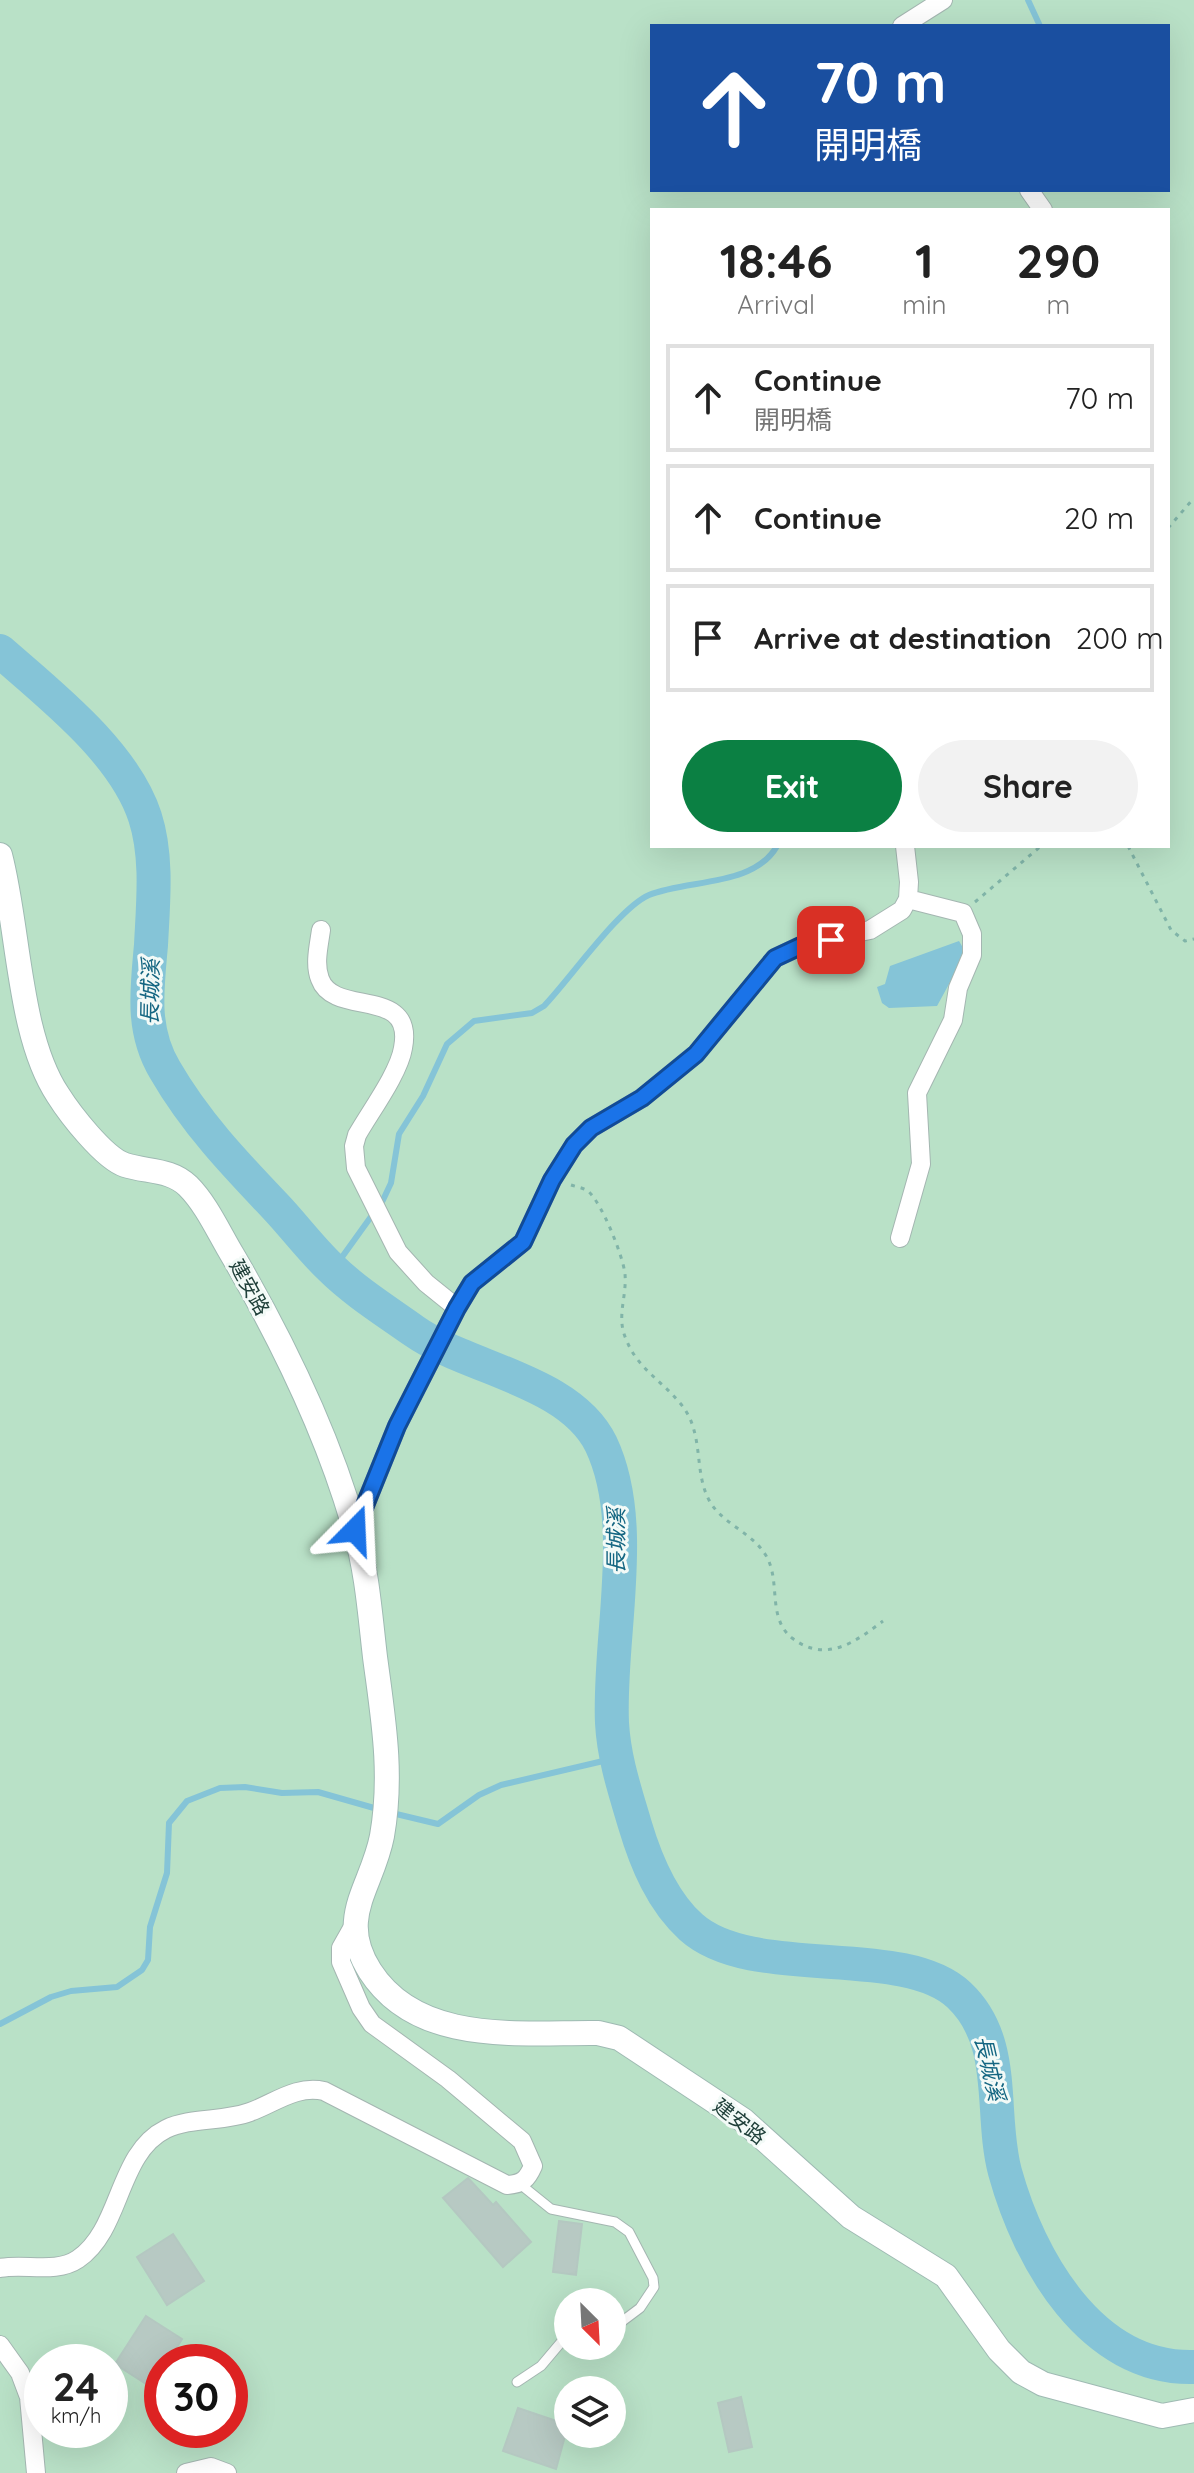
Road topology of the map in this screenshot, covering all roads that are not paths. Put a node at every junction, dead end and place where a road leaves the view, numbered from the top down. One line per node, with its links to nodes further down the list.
1 (943, 0): 2 (street)
2 (905, 24)
3 (905, 848): 5 (street)
4 (0, 855): 9 (street, 建安路)
5 (908, 899): 7 (street); 8 (street)
6 (321, 930): 8 (street)
7 (900, 1238)
8 (454, 1315): 9 (street)
9 (355, 1530): 10 (street, 建安路)
10 (354, 1925): 11 (street); 17 (street, 建安路)
11 (520, 2184): 12 (street); 13 (lane)
12 (0, 2268)
13 (626, 2318)
14 (0, 2345): 18 (street)
15 (554, 2351): 16 (lane)
16 (517, 2382)
17 (1194, 2410)
18 (36, 2473)
19 (186, 2473): 20 (street)
20 (227, 2473)

